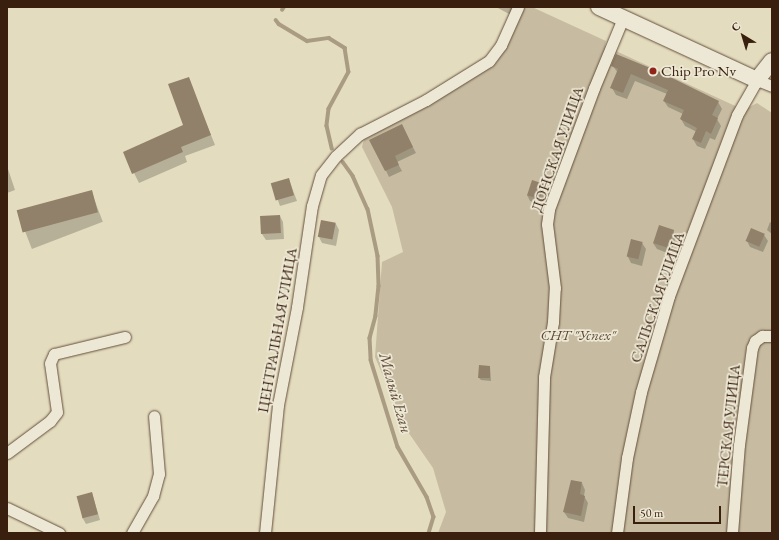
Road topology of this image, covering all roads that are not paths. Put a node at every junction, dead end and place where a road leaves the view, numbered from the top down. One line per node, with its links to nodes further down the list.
1 (518, 7): 14 (street, ЦЕНТРАЛЬНАЯ УЛИЦА)
2 (599, 7): 3 (street)
3 (623, 18): 5 (street); 15 (street, ДОНСКАЯ УЛИЦА)
4 (772, 61): 5 (street)
5 (757, 80): 6 (street); 16 (street, САЛЬСКАЯ УЛИЦА)
6 (772, 86)
7 (772, 336): 17 (street, ТЕРСКАЯ УЛИЦА)
8 (125, 337): 10 (street)
9 (154, 416): 13 (street)
10 (7, 453)
11 (7, 508): 12 (street)
12 (59, 533)
13 (132, 533)
14 (265, 533)
15 (540, 533)
16 (617, 533)
17 (732, 533)

